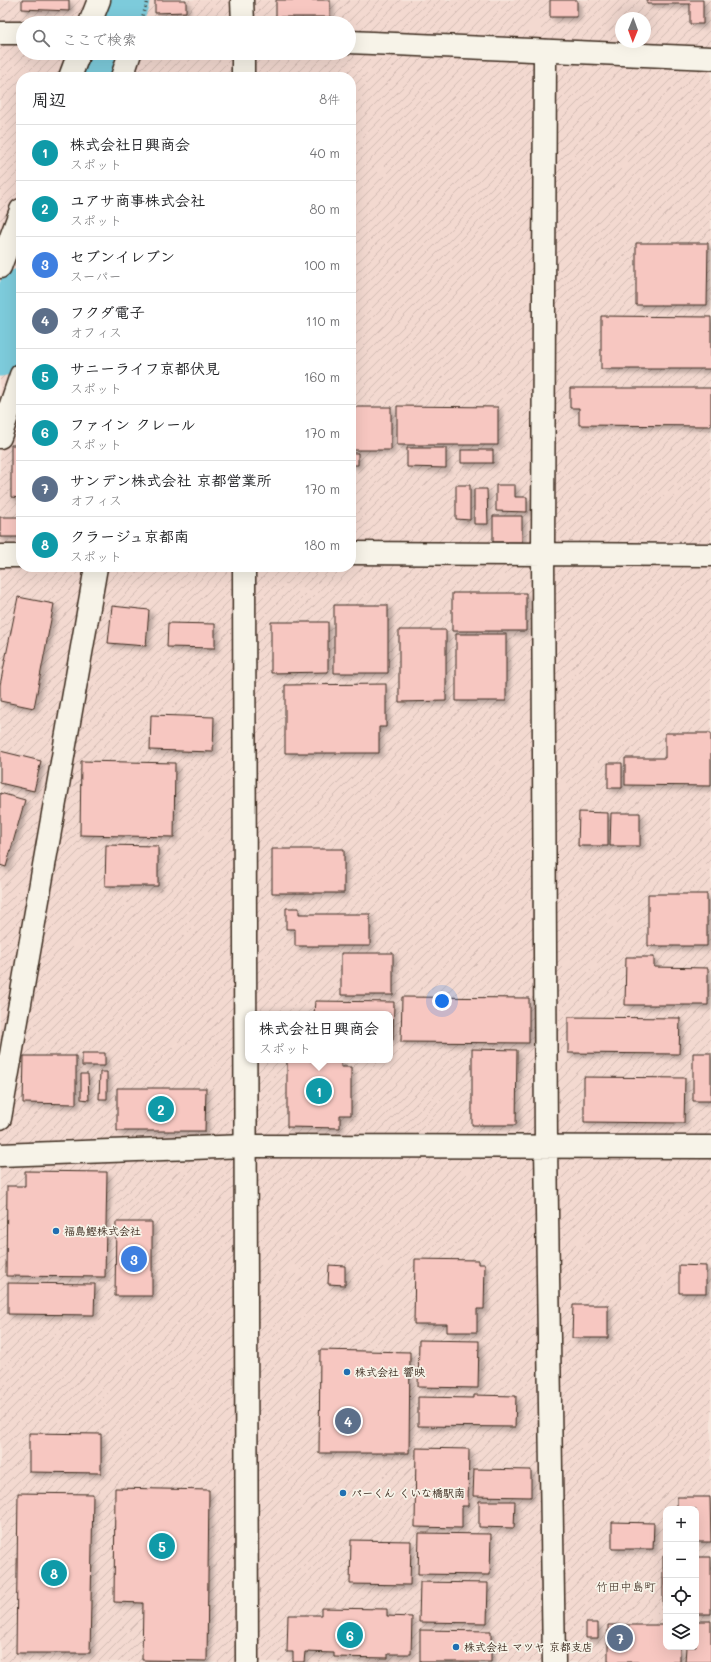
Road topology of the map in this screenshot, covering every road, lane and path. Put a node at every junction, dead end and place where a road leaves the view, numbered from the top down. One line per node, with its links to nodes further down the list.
1 (99, 0): 4 (street)
2 (148, 0): 5 (path)
3 (242, 0): 6 (street)
4 (93, 16)
5 (142, 16)
6 (242, 16)
7 (0, 33): 8 (street)
8 (16, 33)
9 (356, 42): 10 (street)
10 (545, 51): 11 (street); 23 (street)
11 (711, 58)
12 (76, 60): 15 (street)
13 (128, 60): 16 (street)
14 (243, 60): 17 (street)
15 (72, 72)
16 (124, 72)
17 (243, 72)
18 (16, 224): 19 (street)
19 (0, 267)
20 (16, 390): 21 (street)
21 (0, 437)
22 (356, 553): 23 (street)
23 (543, 554): 24 (street); 33 (street)
24 (711, 555)
25 (0, 556): 26 (street)
26 (16, 556)
27 (95, 572): 31 (street)
28 (244, 572): 29 (street)
29 (246, 1011)
30 (246, 1063): 32 (street)
31 (0, 1118)
32 (246, 1146): 33 (street); 35 (street); 36 (street)
33 (546, 1147): 34 (street); 37 (street)
34 (711, 1147)
35 (0, 1155)
36 (247, 1662)
37 (554, 1662)

